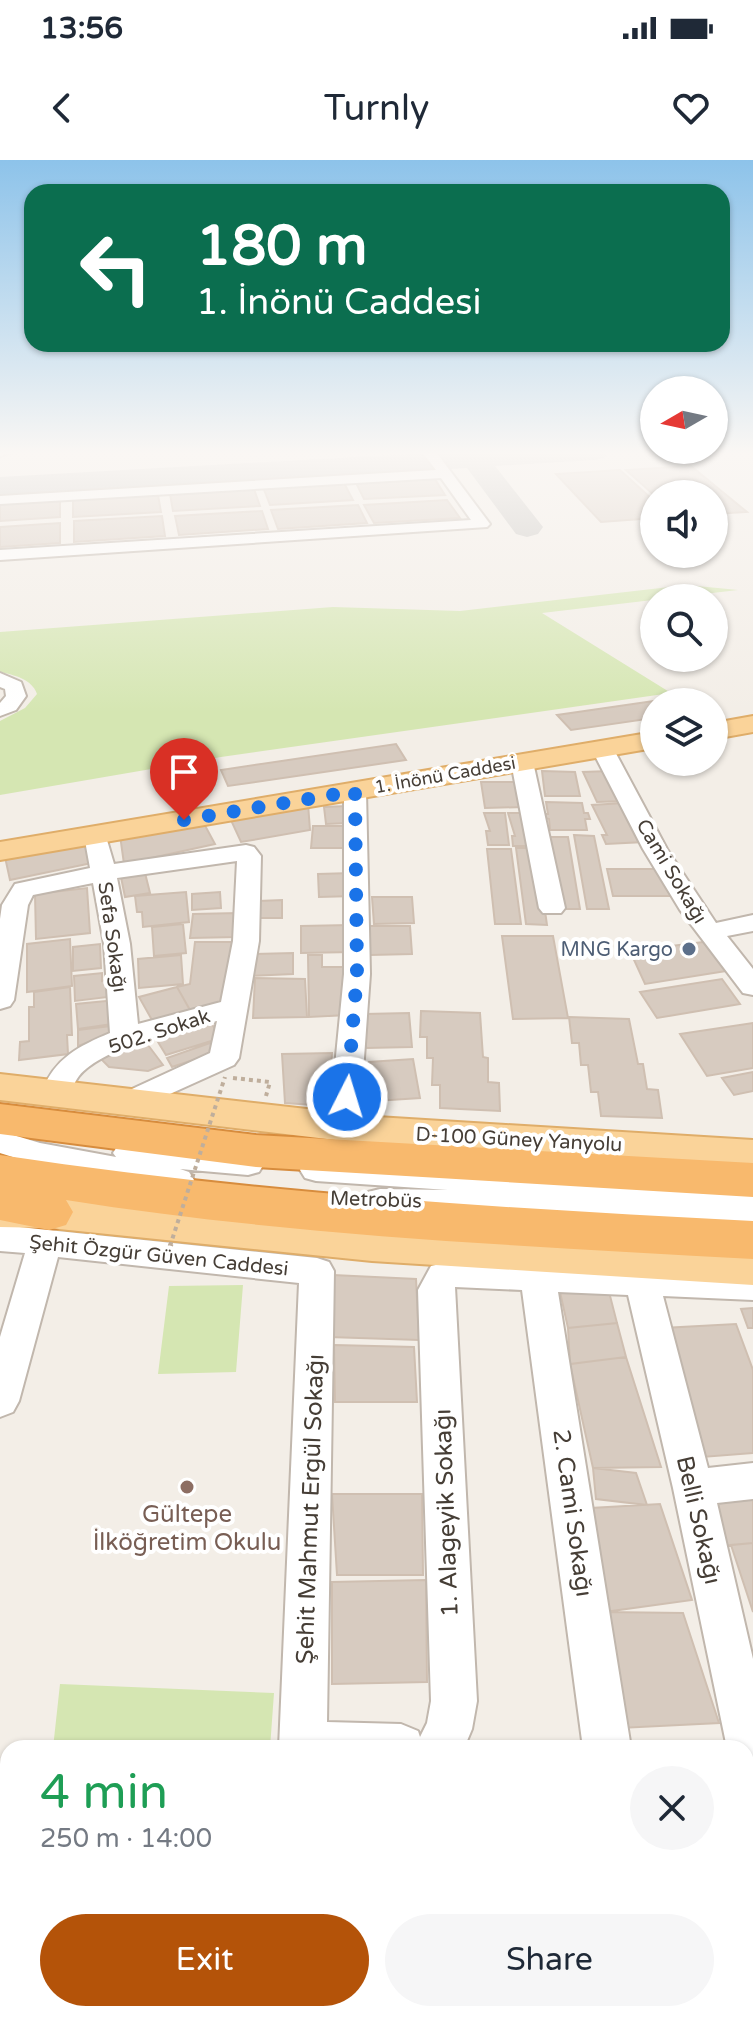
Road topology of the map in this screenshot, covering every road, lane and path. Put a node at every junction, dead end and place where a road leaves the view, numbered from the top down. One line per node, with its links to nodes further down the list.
1 (251, 539): 2 (street)
2 (0, 555)
3 (0, 679): 4 (street)
4 (0, 710)
5 (753, 724): 6 (main road)
6 (728, 728)
7 (640, 742): 8 (main road, 1. İnönü Caddesi)
8 (602, 748): 9 (main road, 1. İnönü Caddesi); 16 (street, Cami Sokağı)
9 (522, 762): 10 (main road, 1. İnönü Caddesi); 14 (street)
10 (355, 791): 11 (main road, 1. İnönü Caddesi); 24 (street)
11 (96, 835): 12 (main road, 1. İnönü Caddesi); 13 (street, Sefa Sokağı)
12 (0, 851)
13 (104, 873): 18 (street); 19 (street); 20 (street, Sefa Sokağı)
14 (552, 908)
15 (753, 923): 16 (street)
16 (708, 932): 17 (street, Cami Sokağı)
17 (753, 987)
18 (0, 1000)
19 (232, 1008): 20 (street, 502. Sokak); 23 (street)
20 (125, 1039): 22 (street, 502. Sokak)
21 (0, 1088): 22 (main road, D-100 Güney Yanyolu); 25 (highway)
22 (57, 1091): 23 (main road, D-100 Güney Yanyolu)
23 (130, 1102): 25 (main road, D-100 Güney Yanyolu)
24 (344, 1128): 25 (main road, D-100 Güney Yanyolu); 27 (main road, D-100 Güney Yanyolu)
25 (257, 1134): 26 (highway); 28 (highway); 36 (path, bridge)
26 (1, 1144): 29 (street, Metrobüs); 32 (street, Metrobüs); 35 (highway)
27 (753, 1154)
28 (753, 1180)
29 (753, 1198)
30 (0, 1202): 33 (highway)
31 (0, 1211): 33 (main road)
32 (753, 1219)
33 (47, 1228): 34 (street, Şehit Özgür Güven Caddesi); 37 (main road); 38 (street, Şehit Özgür Güven Caddesi); 42 (street)
34 (0, 1238)
35 (753, 1240)
36 (170, 1247)
37 (753, 1268)
38 (317, 1271): 46 (street, Şehit Mahmut Ergül Sokağı)
39 (538, 1278): 40 (street); 47 (street, 1. Alageyik Sokağı); 48 (street, 2. Cami Sokağı)
40 (642, 1281): 41 (street); 44 (street, Belli Sokağı)
41 (753, 1286)
42 (0, 1401)
43 (753, 1481): 44 (street)
44 (693, 1488): 45 (street, Belli Sokağı)
45 (743, 1670): 49 (street, Belli Sokağı)
46 (303, 1740)
47 (443, 1740)
48 (606, 1740)
49 (751, 1740)

